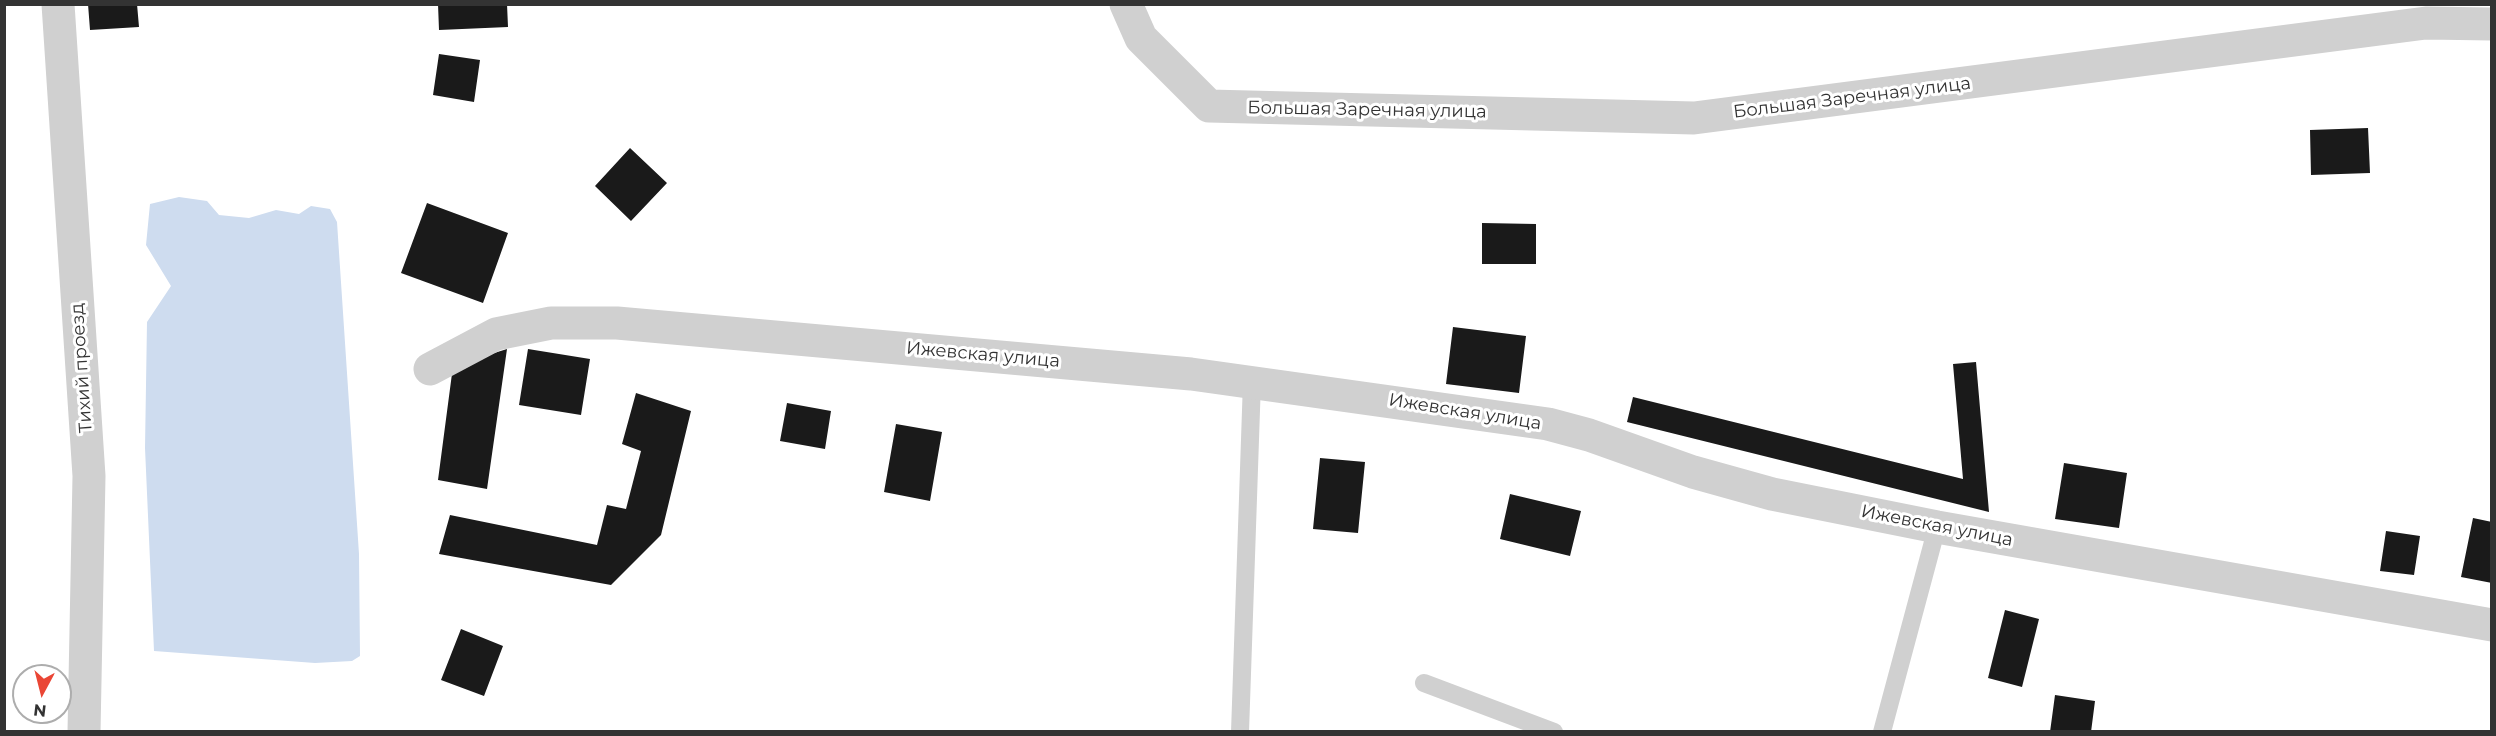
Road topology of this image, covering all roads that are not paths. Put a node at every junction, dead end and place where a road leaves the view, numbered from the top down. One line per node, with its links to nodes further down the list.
1 (58, 4): 10 (street, Тихий проезд)
2 (1126, 4): 3 (street, Большая Заречная улица)
3 (2425, 14): 4 (street, Большая Заречная улица)
4 (2492, 24)
5 (430, 369): 6 (street, Ижевская улица)
6 (1252, 381): 7 (street, Ижевская улица); 11 (lane)
7 (1936, 527): 8 (street, Ижевская улица); 13 (lane)
8 (2492, 625)
9 (1424, 683): 12 (lane)
10 (84, 732)
11 (1240, 732)
12 (1554, 732)
13 (1882, 732)

